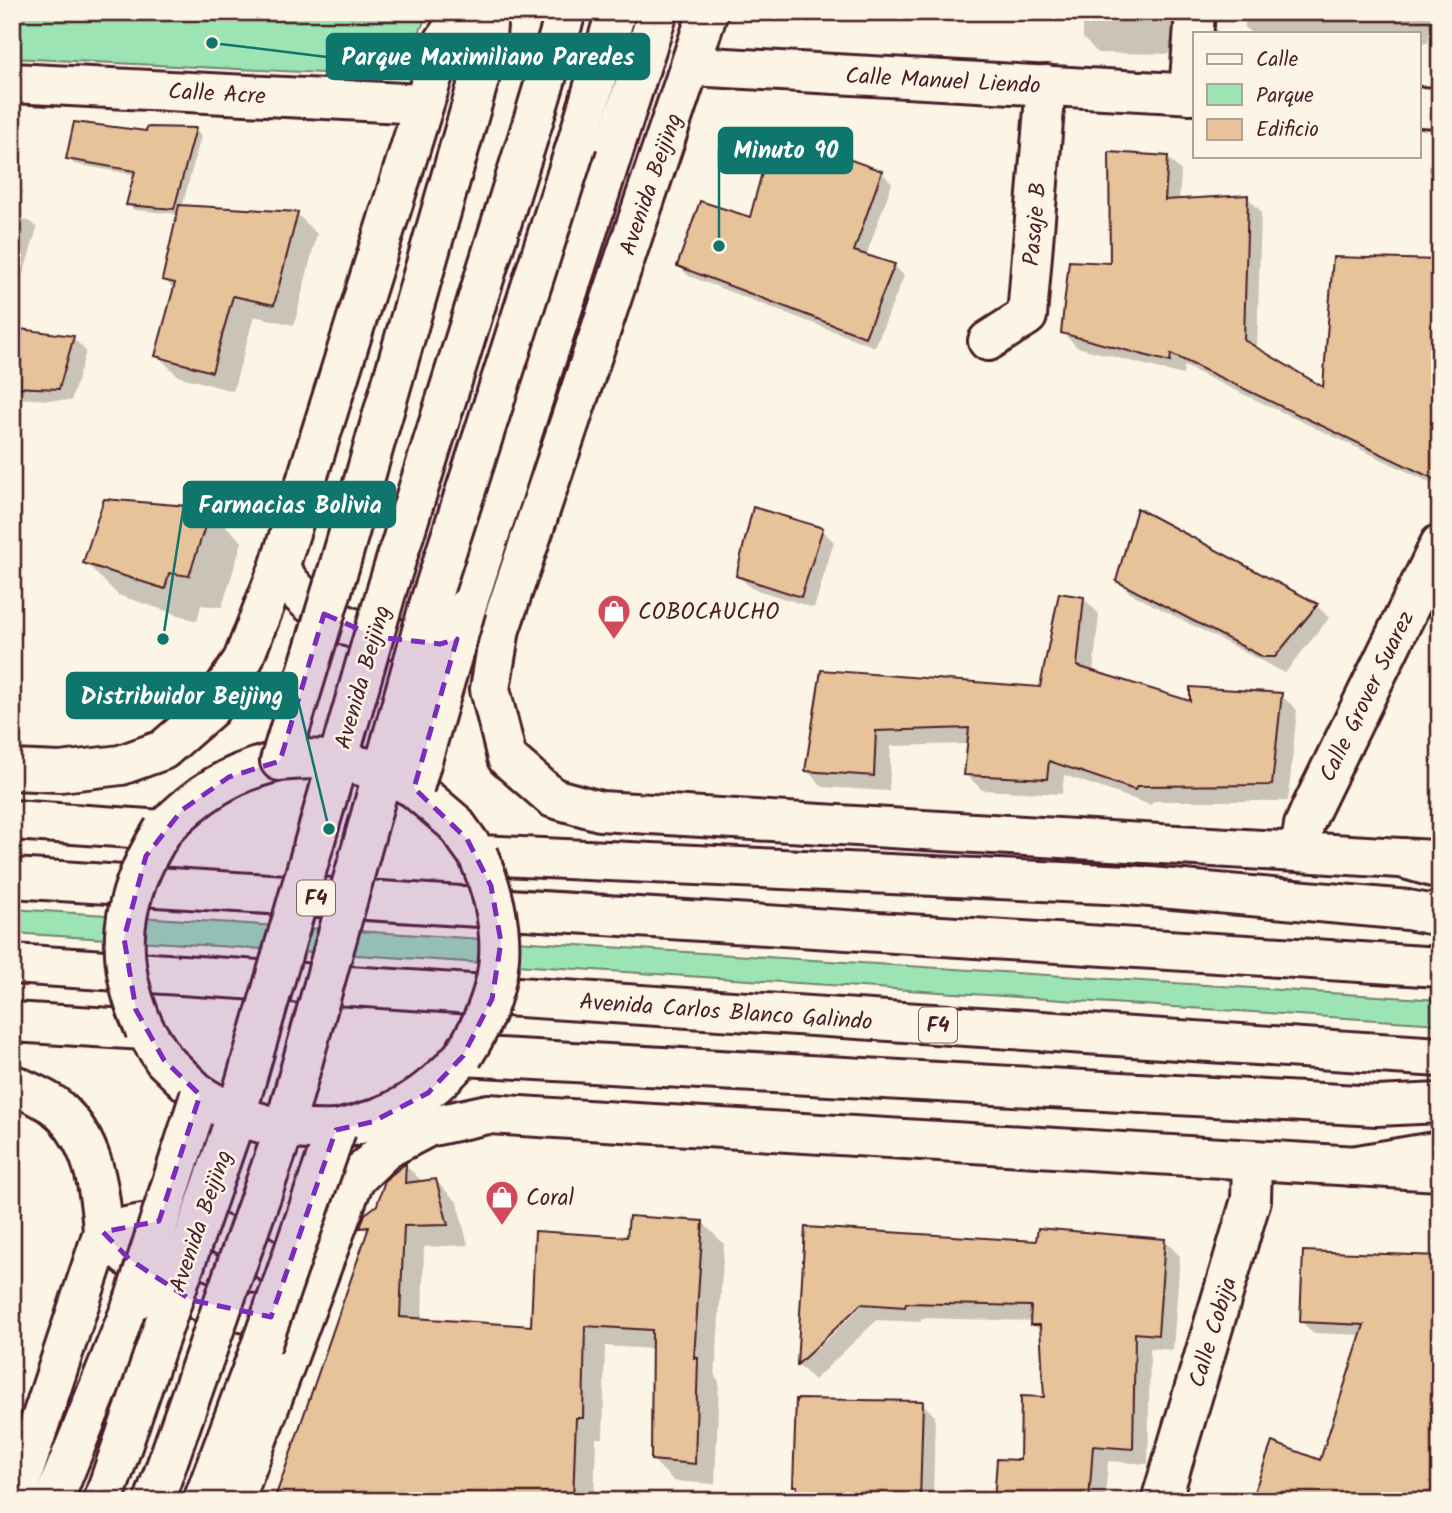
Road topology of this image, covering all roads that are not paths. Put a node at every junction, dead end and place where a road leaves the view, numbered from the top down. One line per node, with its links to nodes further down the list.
1 (463, 12): 14 (main road)
2 (488, 12): 21 (main road, bridge)
3 (566, 12): 51 (main road, Avenida Beijing, bridge)
4 (616, 12): 52 (main road, Avenida Beijing, bridge)
5 (658, 12): 23 (main road, bridge)
6 (708, 12): 9 (main road, Avenida Beijing)
7 (1195, 12): 8 (main road)
8 (1194, 32)
9 (691, 66): 12 (main road, Calle Manuel Liendo); 20 (main road, Avenida Beijing)
10 (1193, 67): 13 (main road)
11 (12, 83): 14 (main road, Calle Acre)
12 (1046, 85): 13 (main road, Calle Manuel Liendo); 17 (main road, Pasaje B)
13 (1192, 94)
14 (423, 104): 19 (main road)
15 (1420, 107): 16 (main road)
16 (1440, 108)
17 (988, 341)
18 (1440, 544): 26 (main road, Calle Grover Suarez)
19 (279, 568): 20 (main road); 22 (main road)
20 (500, 629): 26 (main road, Avenida Beijing)
21 (280, 761): 23 (main road, bridge); 25 (main road)
22 (12, 769)
23 (414, 788): 27 (main road)
24 (12, 820): 25 (main road)
25 (163, 831): 36 (main road, bridge)
26 (1300, 851): 28 (main road)
27 (478, 855): 32 (main road); 37 (main road, bridge)
28 (1402, 858): 29 (main road); 30 (main road)
29 (1440, 861)
30 (1440, 869)
31 (12, 878): 34 (main road, F4)
32 (1440, 916)
33 (12, 964): 38 (main road, Avenida Carlos Blanco Galindo / F4)
34 (1440, 967)
35 (12, 1022): 36 (main road)
36 (145, 1030): 40 (main road)
37 (463, 1056): 41 (main road); 42 (main road)
38 (1440, 1057)
39 (12, 1084): 47 (main road)
40 (200, 1095): 42 (main road, bridge); 50 (main road, bridge)
41 (1440, 1103)
42 (336, 1130): 53 (main road, bridge)
43 (1440, 1151): 45 (main road)
44 (1252, 1162): 45 (main road); 48 (main road); 55 (main road, Calle Cobija)
45 (1352, 1166): 46 (main road)
46 (1440, 1171)
47 (103, 1232): 48 (main road); 48 (main road); 49 (main road)
48 (301, 1317): 54 (main road)
49 (13, 1501)
50 (53, 1501)
51 (103, 1501)
52 (154, 1501)
53 (204, 1501)
54 (234, 1501)
55 (1161, 1501)

